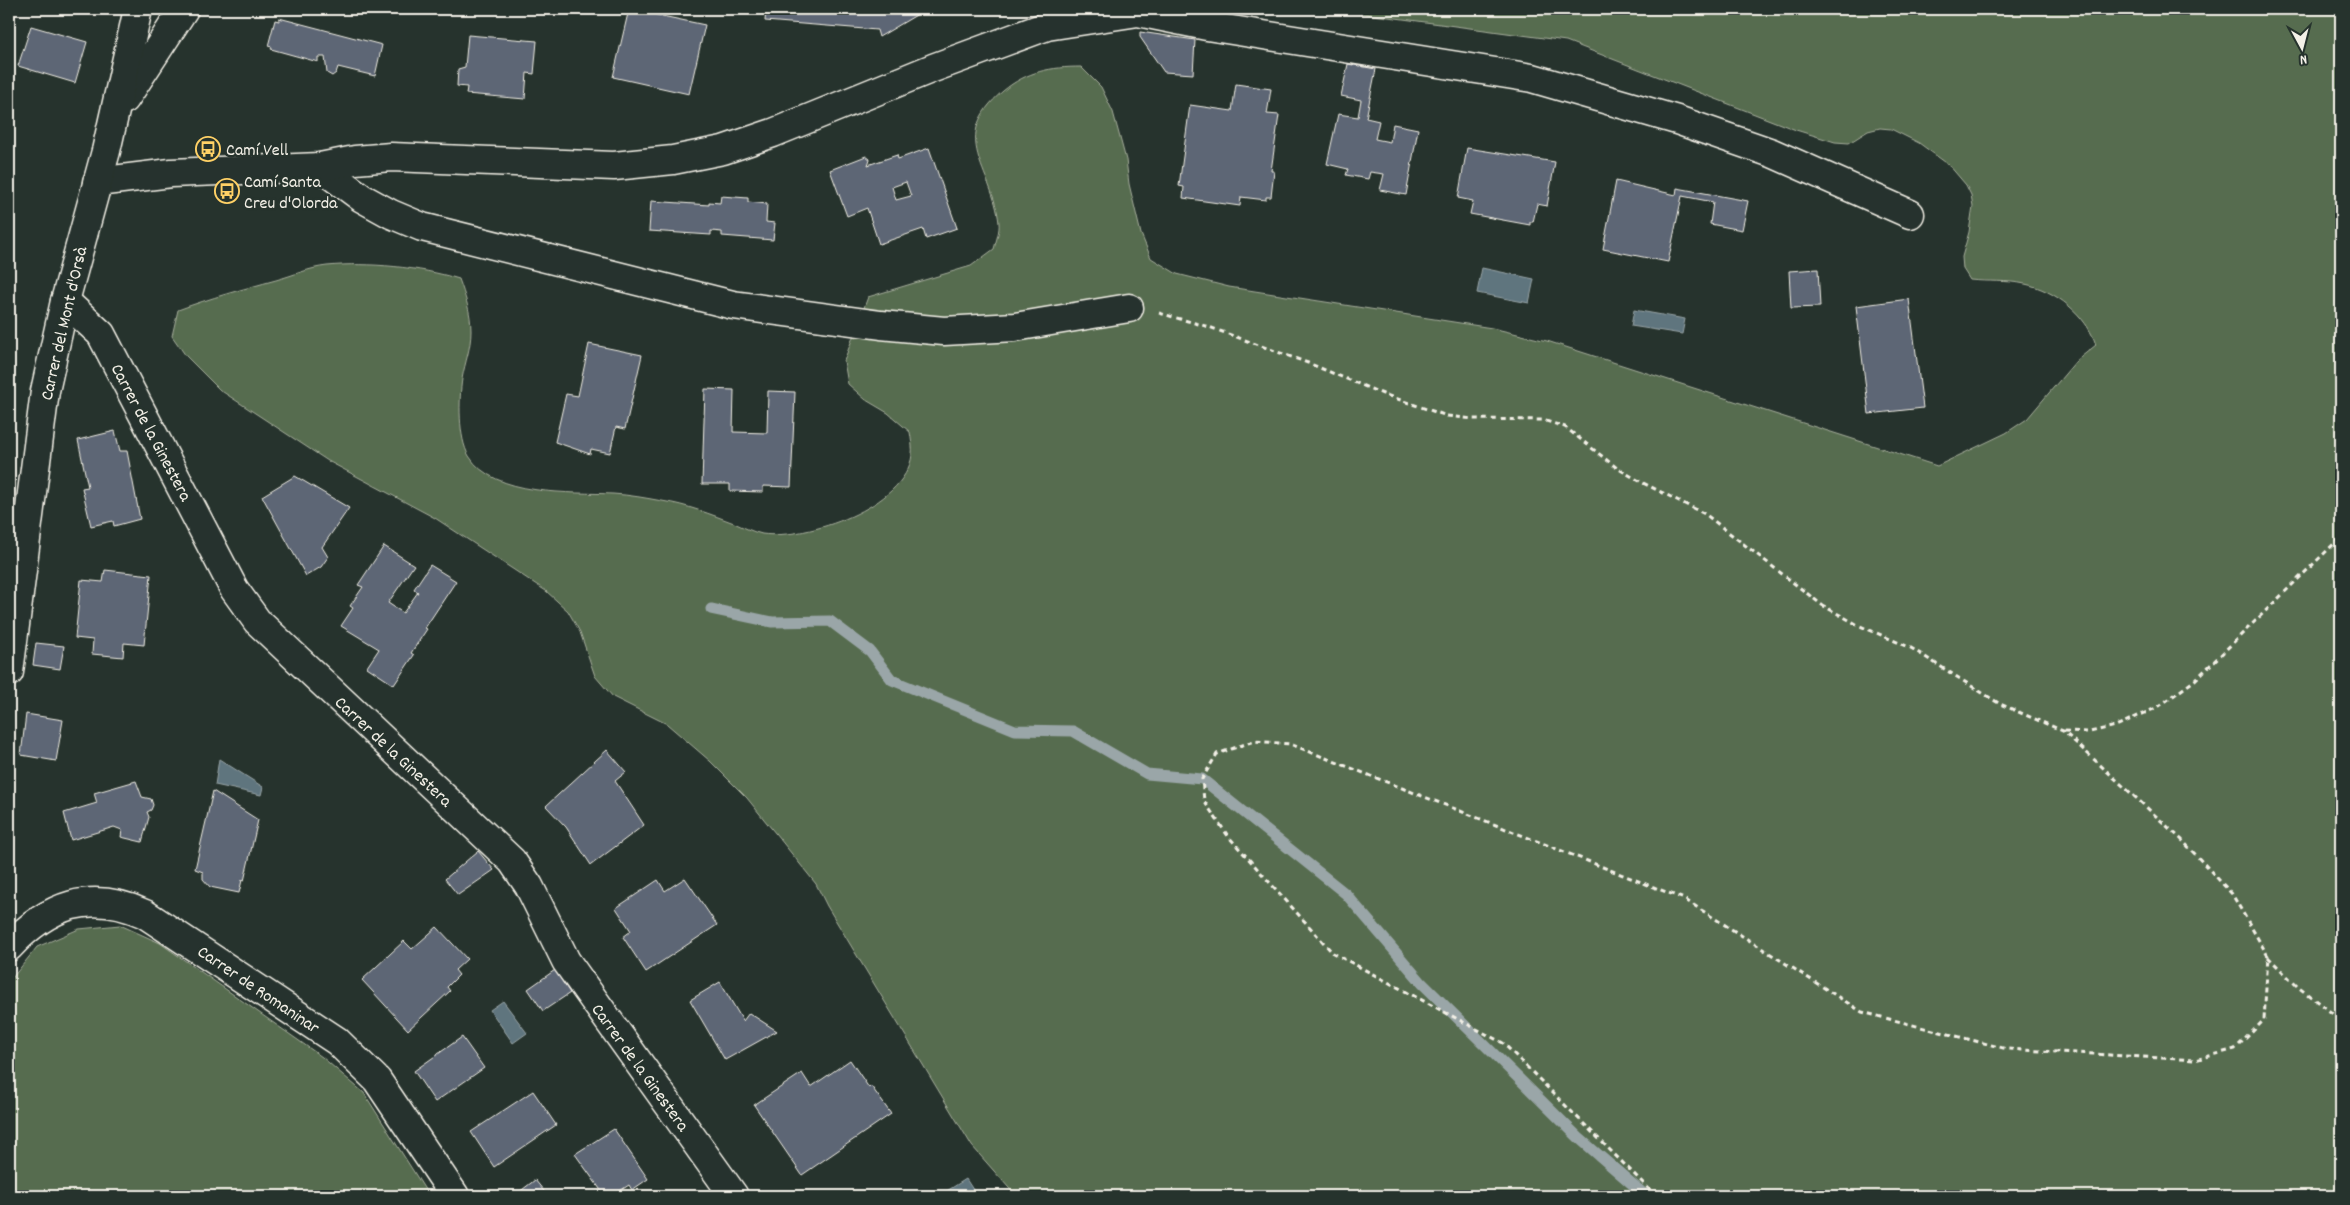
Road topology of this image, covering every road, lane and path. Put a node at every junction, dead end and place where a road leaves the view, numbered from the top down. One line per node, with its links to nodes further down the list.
1 (138, 9): 3 (street, Carrer del Mont d'Orsà)
2 (184, 9): 3 (street)
3 (115, 114): 5 (street, Carrer del Mont d'Orsà)
4 (320, 167): 5 (street); 6 (street); 8 (street)
5 (97, 182): 7 (street, Carrer del Mont d'Orsà)
6 (1910, 214)
7 (65, 301): 10 (street, Carrer del Mont d'Orsà); 16 (street, Carrer de la Ginestera)
8 (1129, 308): 11 (path)
9 (2341, 537): 11 (path)
10 (9, 672)
11 (2064, 731): 13 (path)
12 (9, 947): 15 (street, Carrer de Romaninar)
13 (2268, 956): 14 (path); 17 (path)
14 (2341, 1020)
15 (455, 1196)
16 (734, 1196)
17 (1656, 1196)

